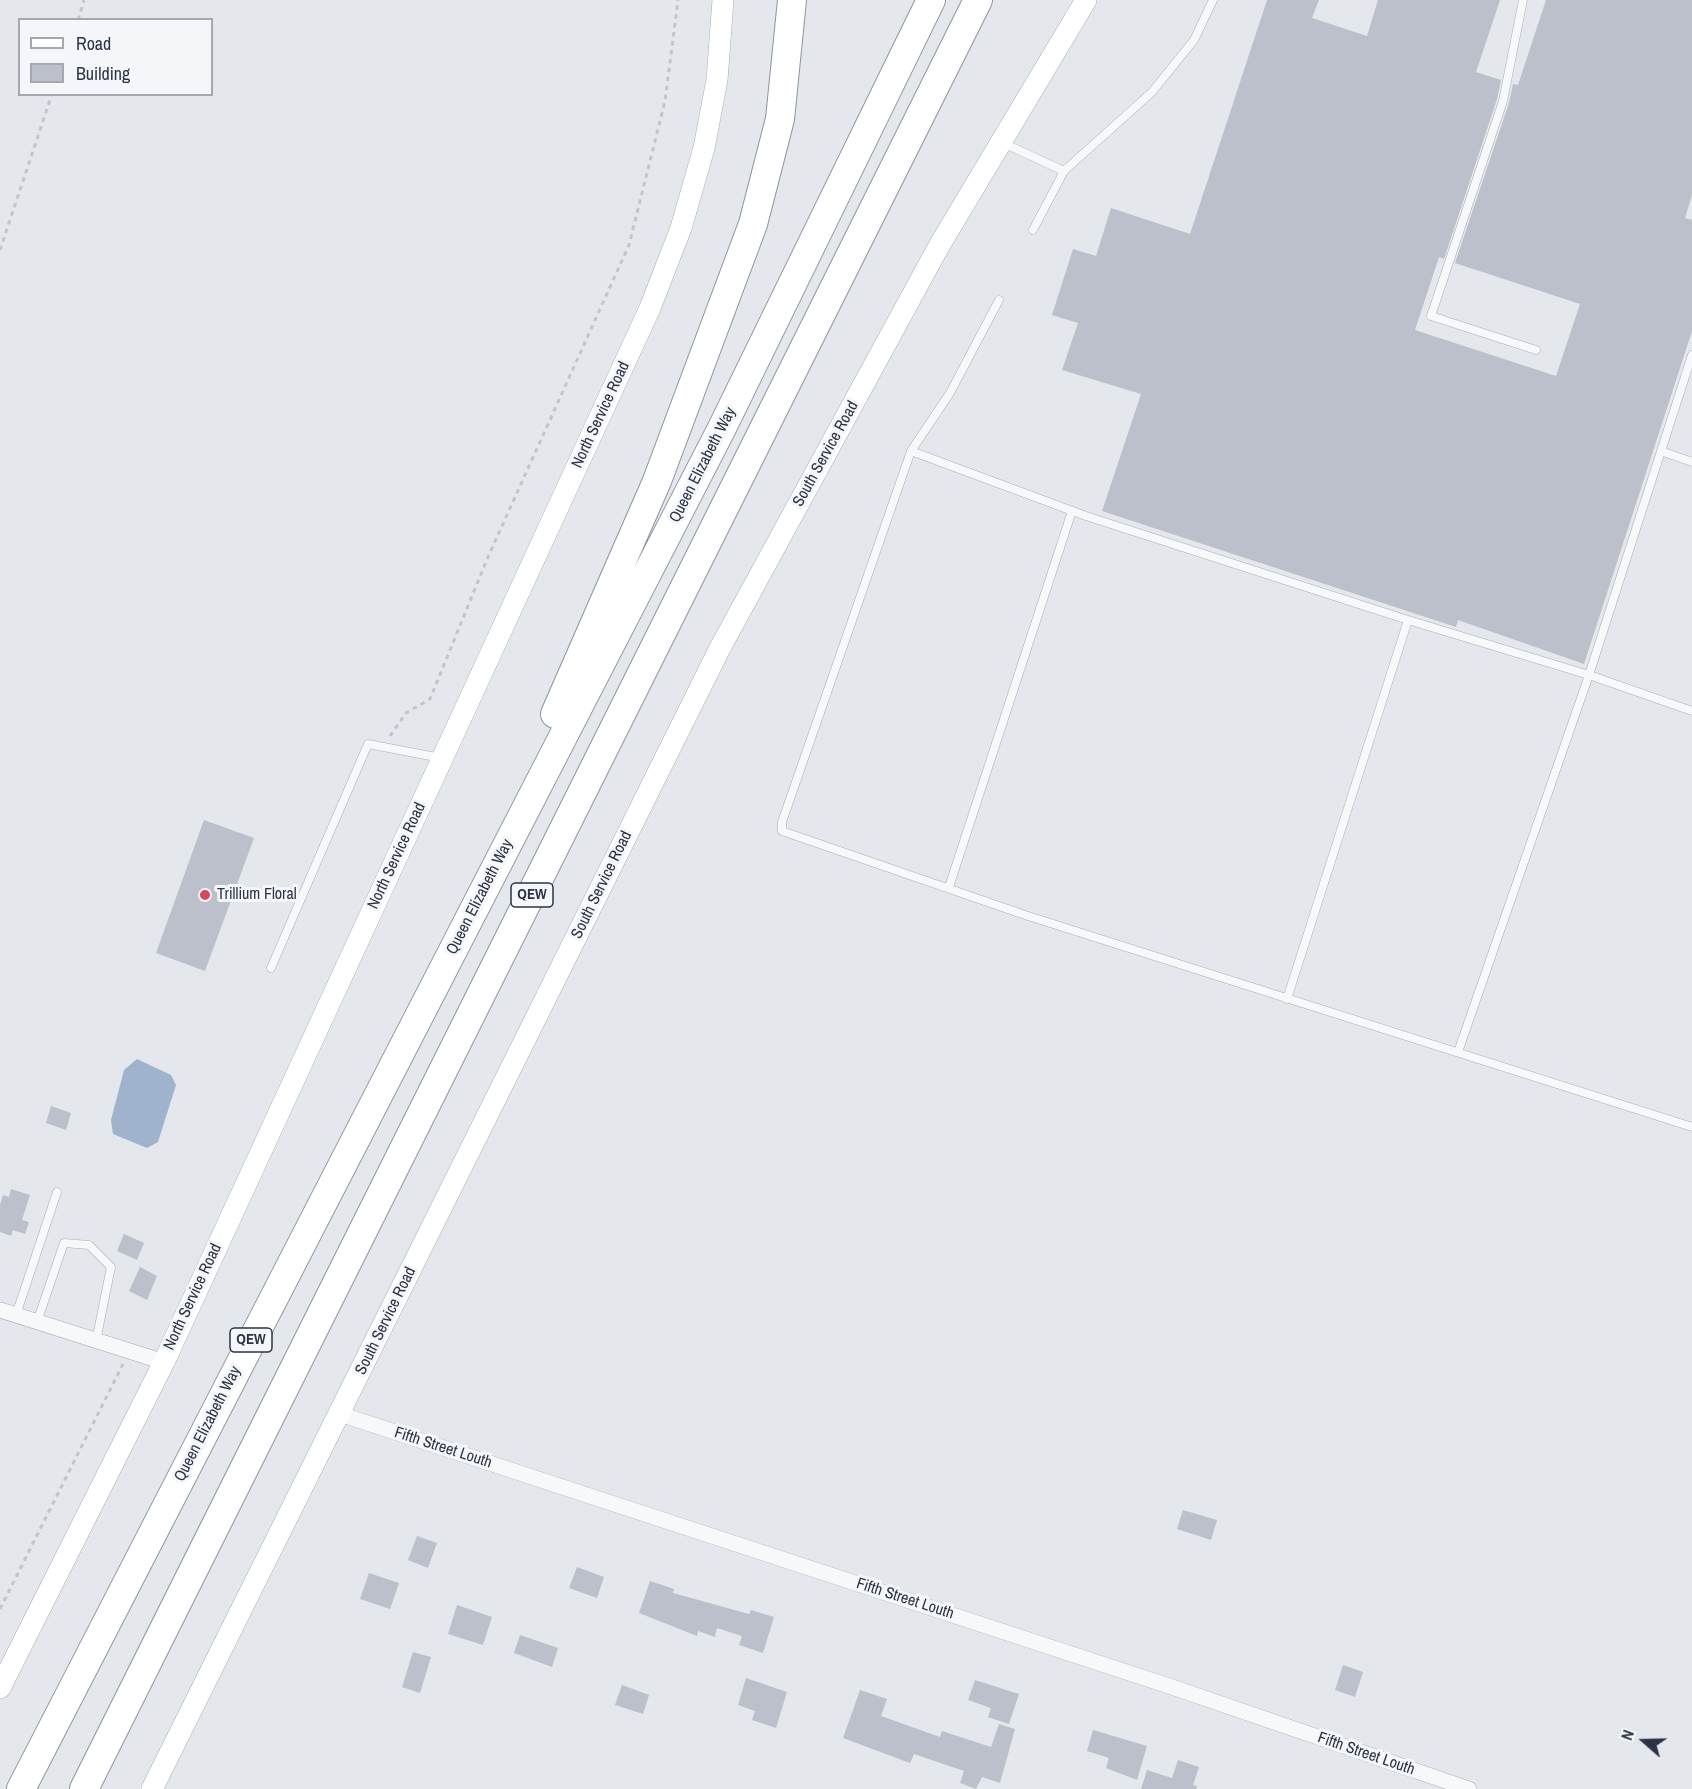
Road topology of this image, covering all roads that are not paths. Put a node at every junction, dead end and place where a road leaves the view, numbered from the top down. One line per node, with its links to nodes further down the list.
1 (723, 0): 21 (street, North Service Road)
2 (792, 0): 23 (highway)
3 (931, 0): 23 (highway, Queen Elizabeth Way / QEW)
4 (978, 0): 39 (highway, QEW)
5 (1086, 0): 8 (street, South Service Road)
6 (1213, 0): 9 (lane)
7 (1523, 0): 12 (lane)
8 (1001, 142): 9 (lane); 34 (street, South Service Road)
9 (1064, 171): 10 (lane)
10 (1033, 230)
11 (999, 300): 14 (lane)
12 (1536, 350)
13 (1692, 355): 15 (lane)
14 (911, 451): 17 (lane); 22 (lane)
15 (1661, 452): 16 (lane); 19 (lane)
16 (1692, 462)
17 (1072, 511): 18 (lane); 22 (lane)
18 (1408, 620): 19 (lane); 25 (lane)
19 (1589, 675): 20 (lane); 26 (lane)
20 (1692, 711)
21 (442, 758): 24 (lane); 33 (street, North Service Road)
22 (949, 887): 25 (lane)
23 (448, 960): 36 (highway, Queen Elizabeth Way / QEW)
24 (271, 968)
25 (1287, 999): 26 (lane)
26 (1458, 1052): 27 (lane)
27 (1692, 1127)
28 (57, 1192): 30 (lane)
29 (0, 1310): 30 (street)
30 (16, 1315): 31 (street)
31 (37, 1322): 32 (street); 32 (lane)
32 (96, 1341): 33 (street)
33 (164, 1362): 35 (street, North Service Road)
34 (340, 1414): 40 (street, South Service Road); 41 (street, Fifth Street Louth)
35 (0, 1688)
36 (55, 1720): 37 (highway); 38 (highway, Queen Elizabeth Way / QEW)
37 (12, 1789)
38 (21, 1789)
39 (84, 1789)
40 (152, 1789)
41 (1469, 1789)

